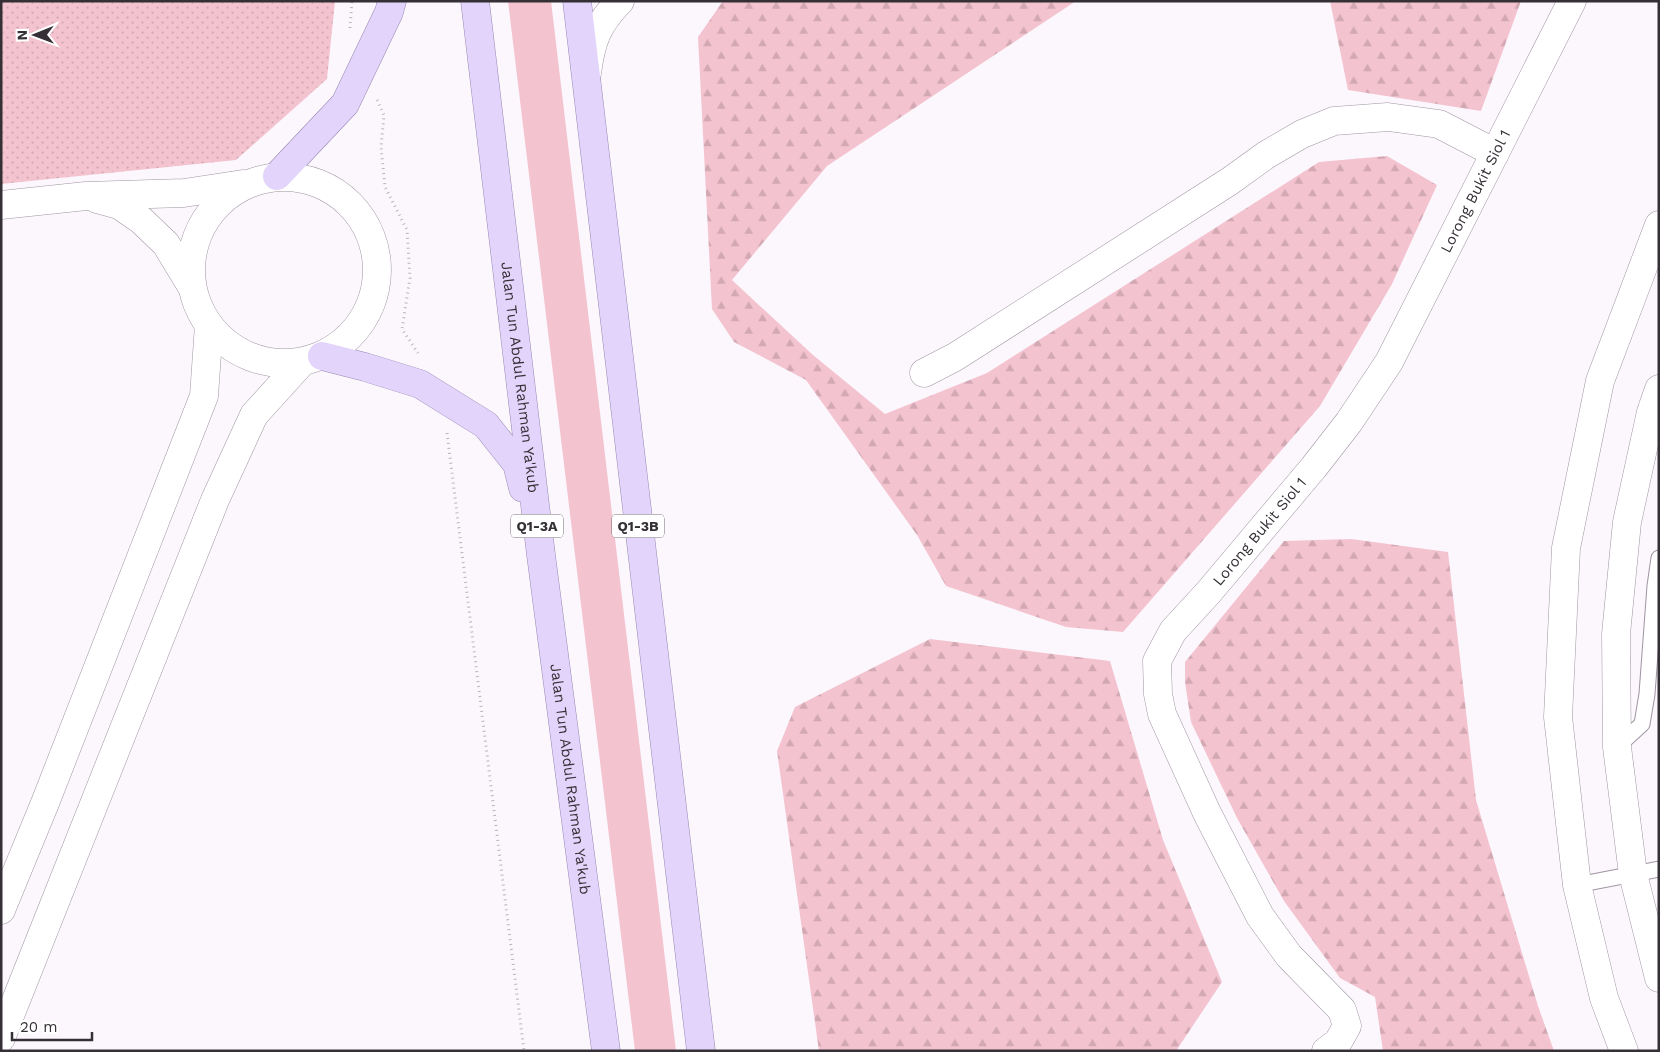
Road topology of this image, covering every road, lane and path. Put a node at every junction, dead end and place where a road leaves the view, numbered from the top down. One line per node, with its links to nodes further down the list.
1 (352, 1): 7 (path)
2 (392, 1): 7 (main road)
3 (474, 1): 22 (main road, Jalan Tun Abdul Rahman Ya'kub / Q1-3A)
4 (576, 1): 8 (main road, Q1-3B)
5 (620, 1): 8 (street)
6 (1572, 1): 9 (street, Lorong Bukit Siol 1)
7 (361, 70): 10 (main road); 17 (path)
8 (585, 84): 32 (main road, Q1-3B)
9 (1495, 153): 19 (street); 33 (street, Lorong Bukit Siol 1)
10 (277, 176): 11 (street); 18 (street)
11 (249, 183): 12 (street); 15 (street)
12 (86, 196): 13 (street); 15 (street)
13 (1, 205)
14 (1659, 225): 26 (street)
15 (193, 288): 16 (street)
16 (209, 325): 18 (street); 27 (street)
17 (420, 357)
18 (312, 359): 21 (main road); 29 (street)
19 (924, 373)
20 (1659, 389): 24 (street)
21 (443, 398): 22 (main road); 30 (path)
22 (541, 555): 31 (main road, Jalan Tun Abdul Rahman Ya'kub / Q1-3A)
23 (1659, 558): 24 (lane)
24 (1617, 747): 25 (street)
25 (1646, 872): 26 (lane); 28 (street)
26 (1576, 885): 34 (street)
27 (1, 910)
28 (1659, 978)
29 (1, 1038)
30 (524, 1051)
31 (606, 1051)
32 (701, 1051)
33 (1326, 1051)
34 (1624, 1051)

